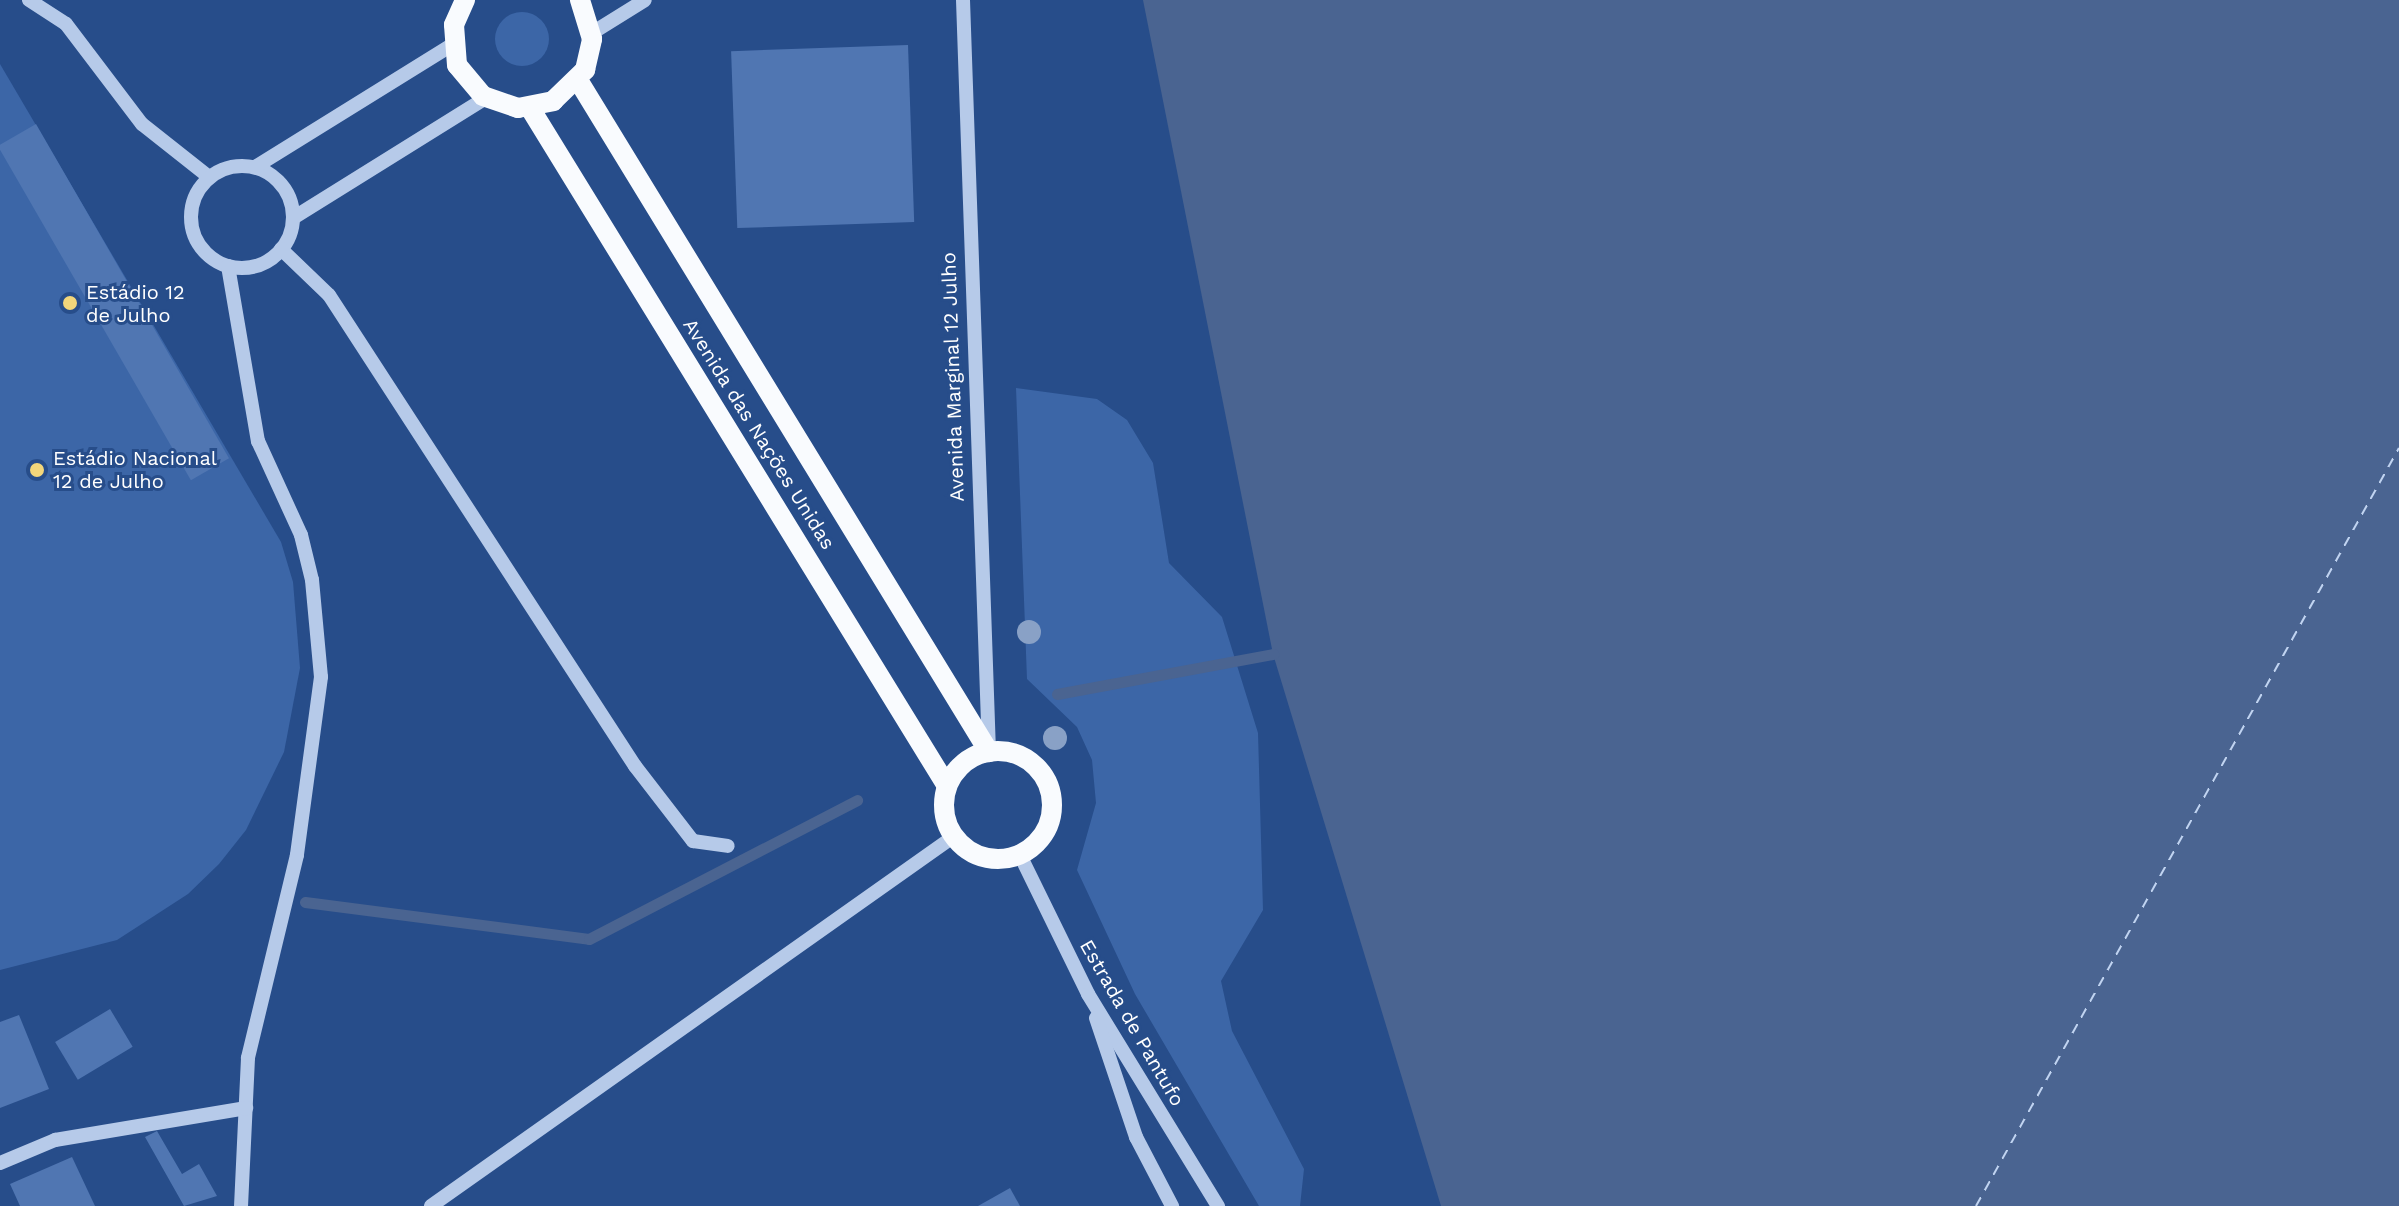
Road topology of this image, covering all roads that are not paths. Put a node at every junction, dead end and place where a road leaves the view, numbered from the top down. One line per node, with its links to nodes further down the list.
1 (29, 0): 12 (street)
2 (465, 0): 7 (main road)
3 (580, 0): 6 (main road)
4 (645, 0): 6 (street)
5 (963, 0): 16 (street, Avenida Marginal 12 Julho)
6 (592, 33): 8 (main road)
7 (453, 44): 9 (main road); 11 (street)
8 (578, 80): 10 (main road); 16 (main road, Avenida das Nações Unidas)
9 (486, 98): 10 (main road); 13 (street)
10 (530, 108): 17 (main road, Avenida das Nações Unidas)
11 (255, 167): 12 (street); 13 (street)
12 (209, 177): 15 (street)
13 (293, 218): 14 (street)
14 (281, 249): 15 (street); 19 (street)
15 (228, 266): 22 (street)
16 (989, 752): 17 (main road); 20 (main road)
17 (947, 786): 18 (main road)
18 (953, 837): 20 (main road); 25 (street)
19 (728, 846)
20 (1020, 855): 21 (street, Estrada de Pantufo)
21 (1088, 994): 26 (street); 27 (street, Estrada de Pantufo)
22 (246, 1108): 23 (street); 24 (street)
23 (0, 1163)
24 (241, 1206)
25 (431, 1206)
26 (1172, 1206)
27 (1218, 1206)

